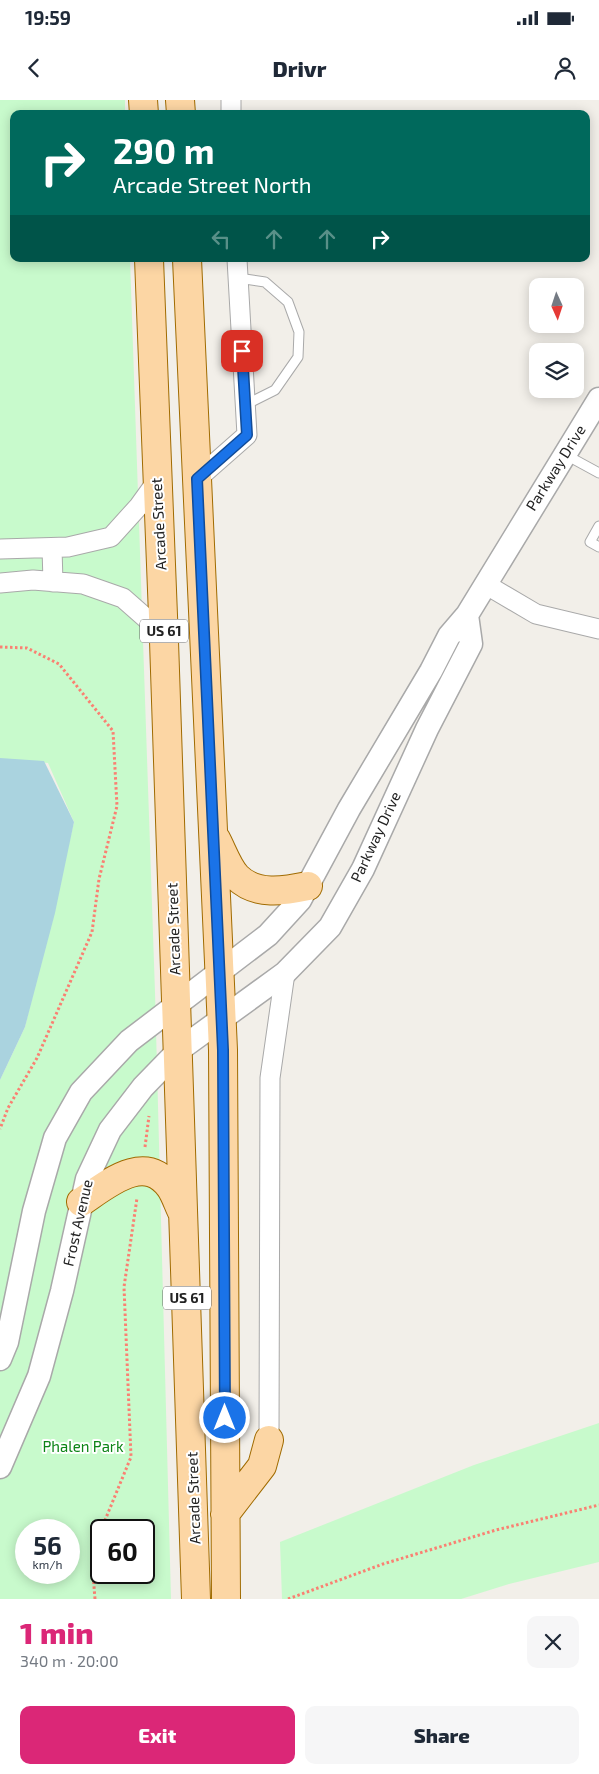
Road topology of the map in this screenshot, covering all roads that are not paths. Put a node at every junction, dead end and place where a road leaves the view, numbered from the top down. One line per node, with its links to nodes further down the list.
1 (149, 262): 10 (main road, Arcade Street / US 61)
2 (187, 262): 9 (main road, Arcade Street / US 61)
3 (237, 262): 4 (street)
4 (238, 278): 6 (street); 6 (lane)
5 (599, 399): 7 (street, Parkway Drive)
6 (245, 405): 9 (street)
7 (565, 454): 8 (lane); 17 (street, Parkway Drive)
8 (599, 473)
9 (197, 479): 21 (main road, Arcade Street / US 61)
10 (157, 481): 13 (street); 20 (main road, Arcade Street / US 61)
11 (599, 526): 12 (lane)
12 (599, 547)
13 (52, 548): 14 (street); 16 (street)
14 (4, 549): 15 (street)
15 (4, 582): 16 (street)
16 (53, 582): 20 (street)
17 (485, 584): 18 (street, Parkway Drive); 19 (street)
18 (468, 615): 22 (street, Parkway Drive); 24 (street, Parkway Drive)
19 (599, 629)
20 (164, 641): 25 (main road, Arcade Street / US 61)
21 (213, 833): 22 (main road); 23 (main road, Arcade Street / US 61)
22 (308, 886): 23 (street, Parkway Drive)
23 (219, 973): 25 (street); 26 (main road, Arcade Street / US 61)
24 (285, 973): 26 (street, Parkway Drive); 31 (street)
25 (177, 1003): 27 (main road, Arcade Street / US 61); 30 (street)
26 (221, 1020): 27 (street, Frost Avenue); 33 (main road, Arcade Street / US 61)
27 (179, 1050): 28 (street, Frost Avenue); 29 (main road, Arcade Street / US 61)
28 (82, 1202): 29 (main road); 32 (street, Frost Avenue)
29 (184, 1216): 34 (main road, Arcade Street / US 61)
30 (0, 1359)
31 (269, 1440): 33 (main road)
32 (0, 1467)
33 (226, 1525): 35 (main road, Arcade Street / US 61)
34 (196, 1599)
35 (226, 1599)

